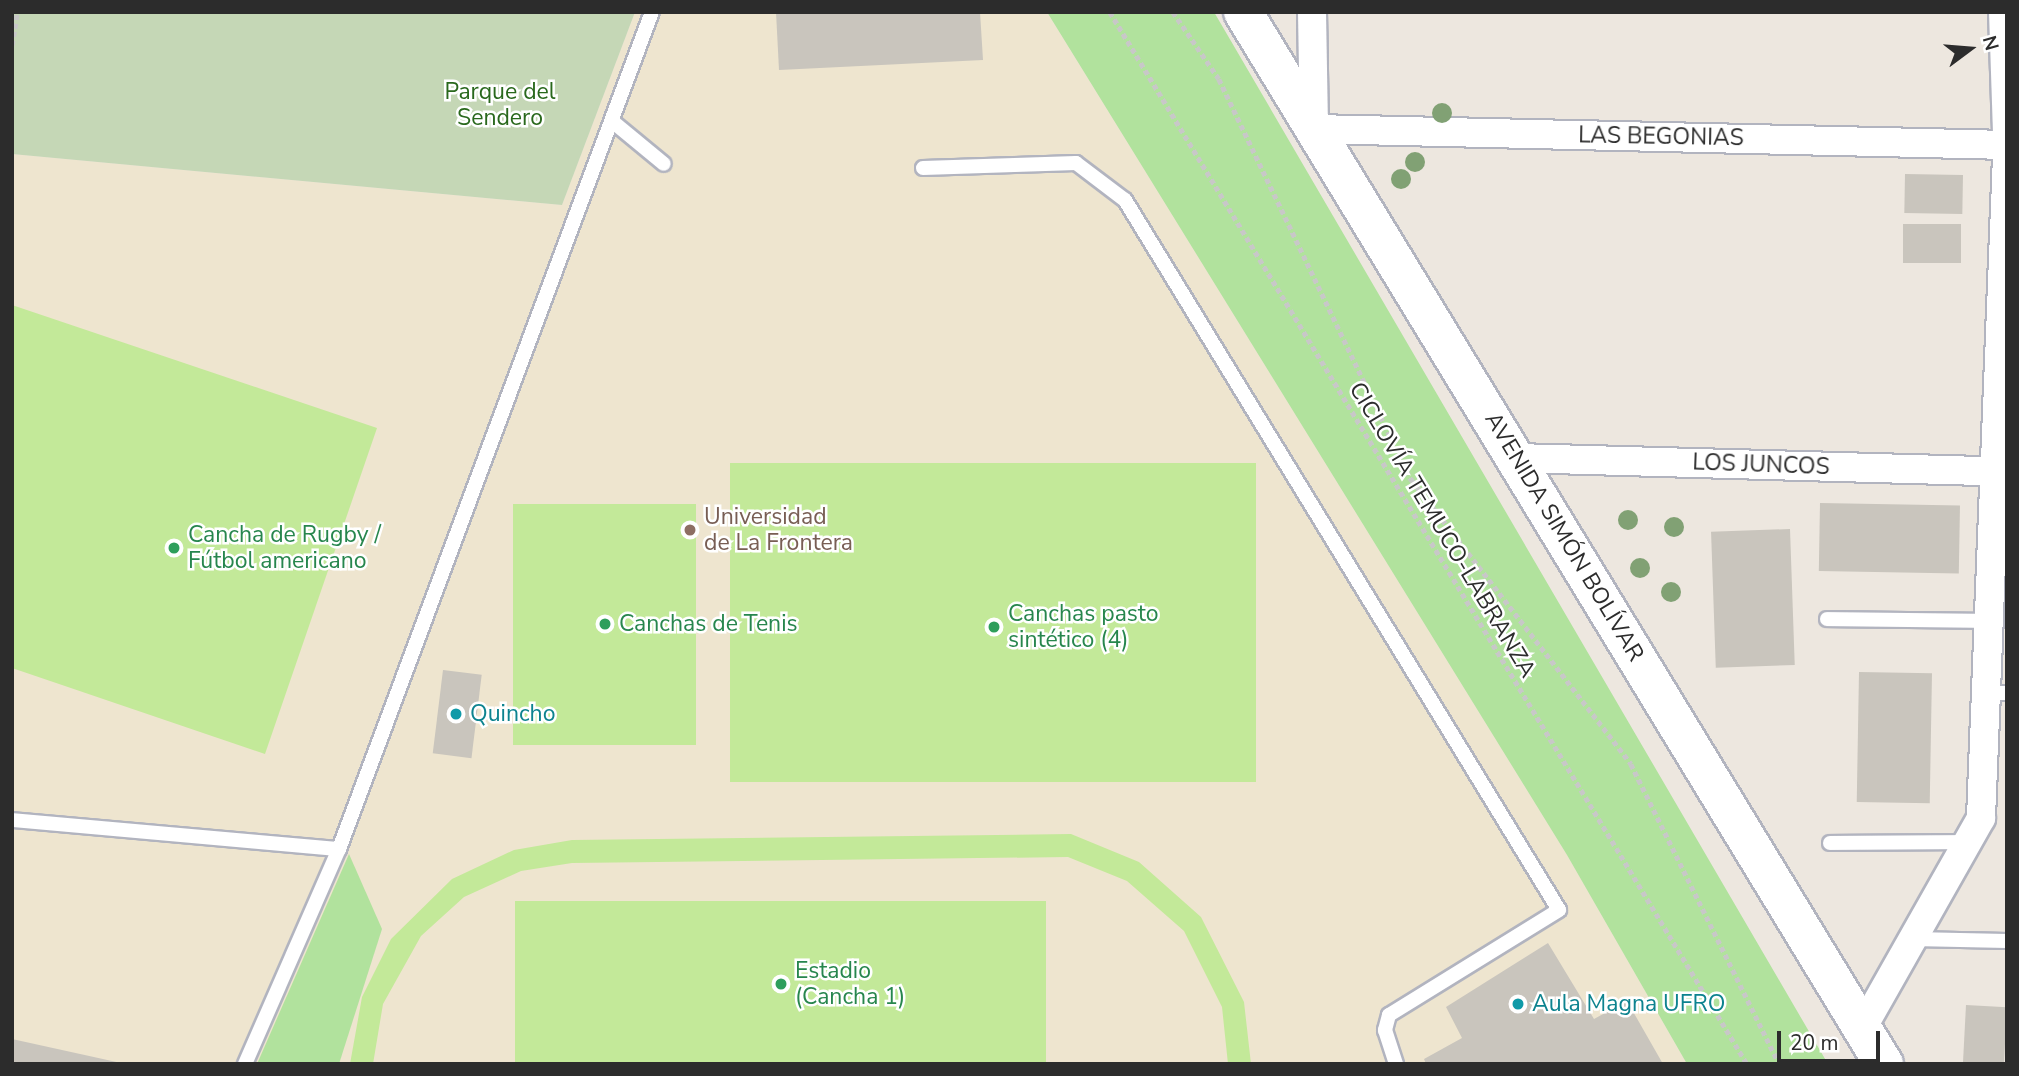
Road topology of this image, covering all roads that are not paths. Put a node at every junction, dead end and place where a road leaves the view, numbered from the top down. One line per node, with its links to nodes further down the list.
1 (652, 12): 5 (lane)
2 (1243, 12): 6 (street, AVENIDA SIMÓN BOLÍVAR)
3 (1312, 12): 6 (street)
4 (2003, 12): 7 (street)
5 (612, 121): 10 (lane); 20 (lane)
6 (1314, 129): 8 (street, LAS BEGONIAS); 12 (street, AVENIDA SIMÓN BOLÍVAR)
7 (2007, 131)
8 (2007, 145)
9 (2007, 157): 13 (street)
10 (663, 164)
11 (922, 168): 25 (lane)
12 (1516, 458): 13 (street, LOS JUNCOS); 23 (street, AVENIDA SIMÓN BOLÍVAR)
13 (2001, 472): 15 (street)
14 (1827, 619): 15 (lane)
15 (1989, 621): 16 (street)
16 (1996, 693): 18 (street)
17 (12, 820): 20 (lane)
18 (1968, 842): 19 (lane); 21 (street)
19 (1830, 843)
20 (339, 849): 24 (lane)
21 (1913, 939): 22 (lane); 23 (street)
22 (2007, 941)
23 (1864, 1025): 26 (street, AVENIDA SIMÓN BOLÍVAR)
24 (245, 1064)
25 (1396, 1064)
26 (1884, 1064)

